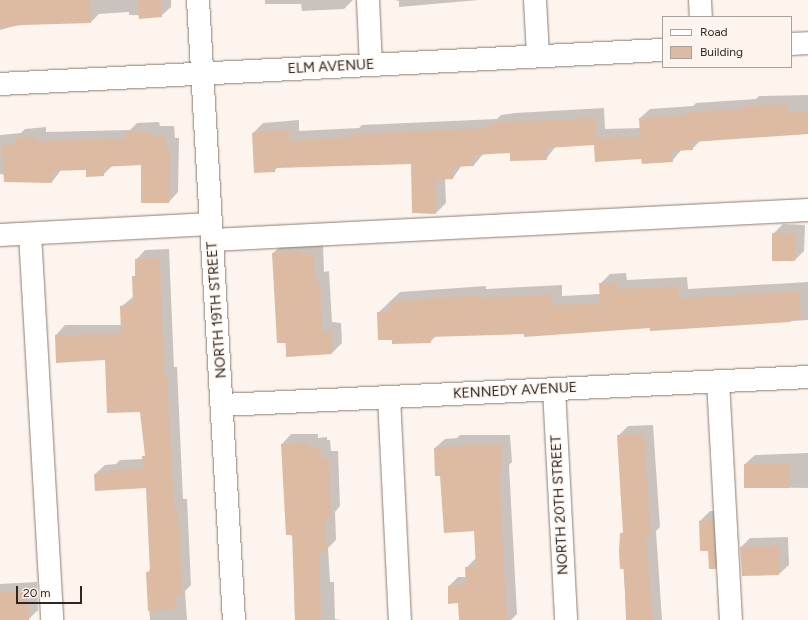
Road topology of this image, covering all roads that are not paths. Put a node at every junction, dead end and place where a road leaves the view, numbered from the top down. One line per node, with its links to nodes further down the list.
1 (198, 0): 11 (street, NORTH 19TH STREET)
2 (368, 0): 10 (street)
3 (535, 0): 9 (street)
4 (700, 0): 5 (street)
5 (701, 16)
6 (808, 43): 7 (street)
7 (792, 44)
8 (662, 50): 9 (street, ELM AVENUE)
9 (538, 56): 10 (street, ELM AVENUE)
10 (371, 65): 11 (street, ELM AVENUE)
11 (201, 74): 12 (street, ELM AVENUE); 14 (street, NORTH 19TH STREET)
12 (0, 84)
13 (808, 210): 14 (street)
14 (212, 232): 15 (street); 21 (street, NORTH 19TH STREET)
15 (30, 234): 16 (street); 22 (street)
16 (0, 235)
17 (808, 377): 18 (street, KENNEDY AVENUE)
18 (718, 381): 19 (street, KENNEDY AVENUE); 26 (street)
19 (554, 389): 20 (street, KENNEDY AVENUE); 25 (street, NORTH 20TH STREET)
20 (389, 397): 21 (street, KENNEDY AVENUE); 24 (street)
21 (222, 405): 23 (street, NORTH 19TH STREET)
22 (52, 620)
23 (234, 620)
24 (400, 620)
25 (566, 620)
26 (731, 620)

